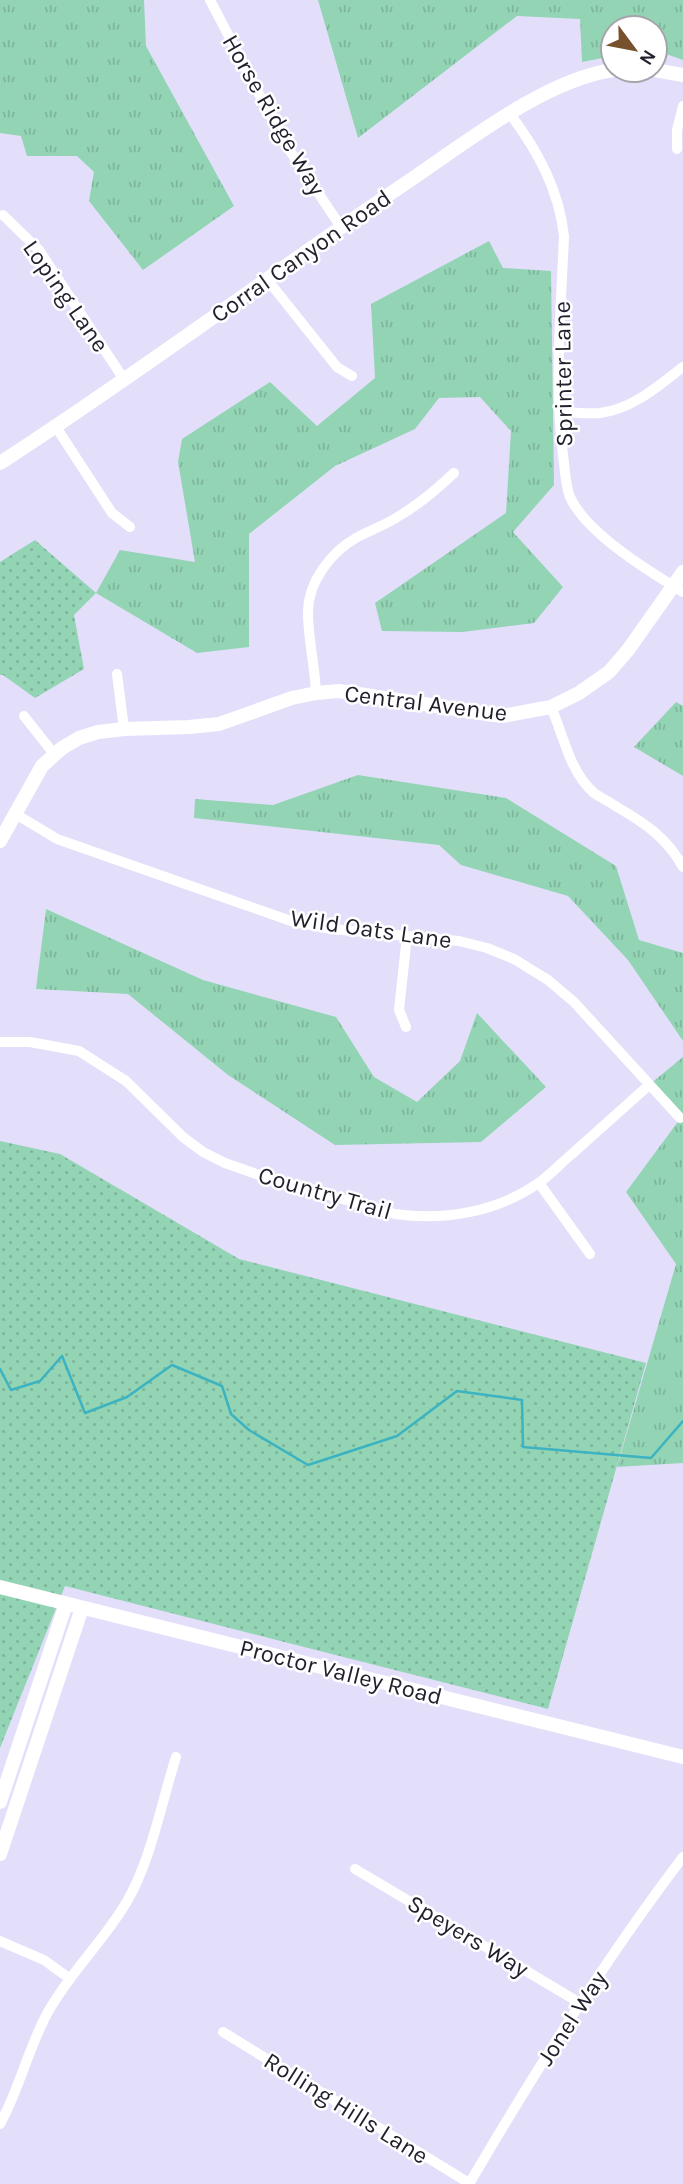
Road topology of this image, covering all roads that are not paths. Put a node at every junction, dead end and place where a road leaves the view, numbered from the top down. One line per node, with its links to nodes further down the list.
1 (210, 0): 7 (street, Horse Ridge Way)
2 (599, 74): 4 (street, Corral Canyon Road)
3 (683, 106): 5 (street)
4 (510, 114): 7 (street, Corral Canyon Road); 12 (street, Sprinter Lane)
5 (677, 149)
6 (3, 215): 11 (street, Loping Lane)
7 (341, 227): 8 (street, Corral Canyon Road)
8 (266, 278): 10 (street); 11 (street, Corral Canyon Road)
9 (683, 367): 12 (street)
10 (352, 376)
11 (125, 381): 13 (street, Corral Canyon Road)
12 (560, 412): 18 (street, Sprinter Lane)
13 (56, 427): 14 (street, Corral Canyon Road); 16 (street)
14 (0, 463)
15 (454, 473): 20 (street)
16 (130, 527)
17 (683, 572): 18 (street, Central Avenue)
18 (678, 589): 21 (street, Central Avenue)
19 (117, 674): 23 (street)
20 (316, 693): 21 (street, Central Avenue); 23 (street, Central Avenue)
21 (551, 707): 27 (street)
22 (24, 716): 24 (street)
23 (124, 729): 24 (street, Central Avenue)
24 (54, 754): 25 (street, Central Avenue)
25 (14, 813): 26 (street, Central Avenue); 28 (street, Wild Oats Lane)
26 (0, 841)
27 (683, 867)
28 (407, 936): 29 (street); 31 (street, Wild Oats Lane)
29 (406, 1027)
30 (0, 1042): 33 (street, Country Trail)
31 (649, 1085): 32 (street, Wild Oats Lane); 33 (street, Country Trail)
32 (680, 1118)
33 (539, 1183): 34 (street)
34 (590, 1254)
35 (0, 1587): 36 (street, Proctor Valley Road)
36 (66, 1604): 37 (street, Proctor Valley Road); 40 (street)
37 (82, 1608): 39 (street, Proctor Valley Road); 41 (street)
38 (176, 1757): 45 (street)
39 (683, 1757)
40 (0, 1802)
41 (0, 1854)
42 (683, 1857): 46 (street, Jonel Way)
43 (355, 1869): 46 (street, Speyers Way)
44 (0, 1941): 45 (street)
45 (69, 1978): 48 (street)
46 (580, 2003): 49 (street, Jonel Way)
47 (223, 2032): 49 (street, Rolling Hills Lane)
48 (0, 2124)
49 (469, 2184)

